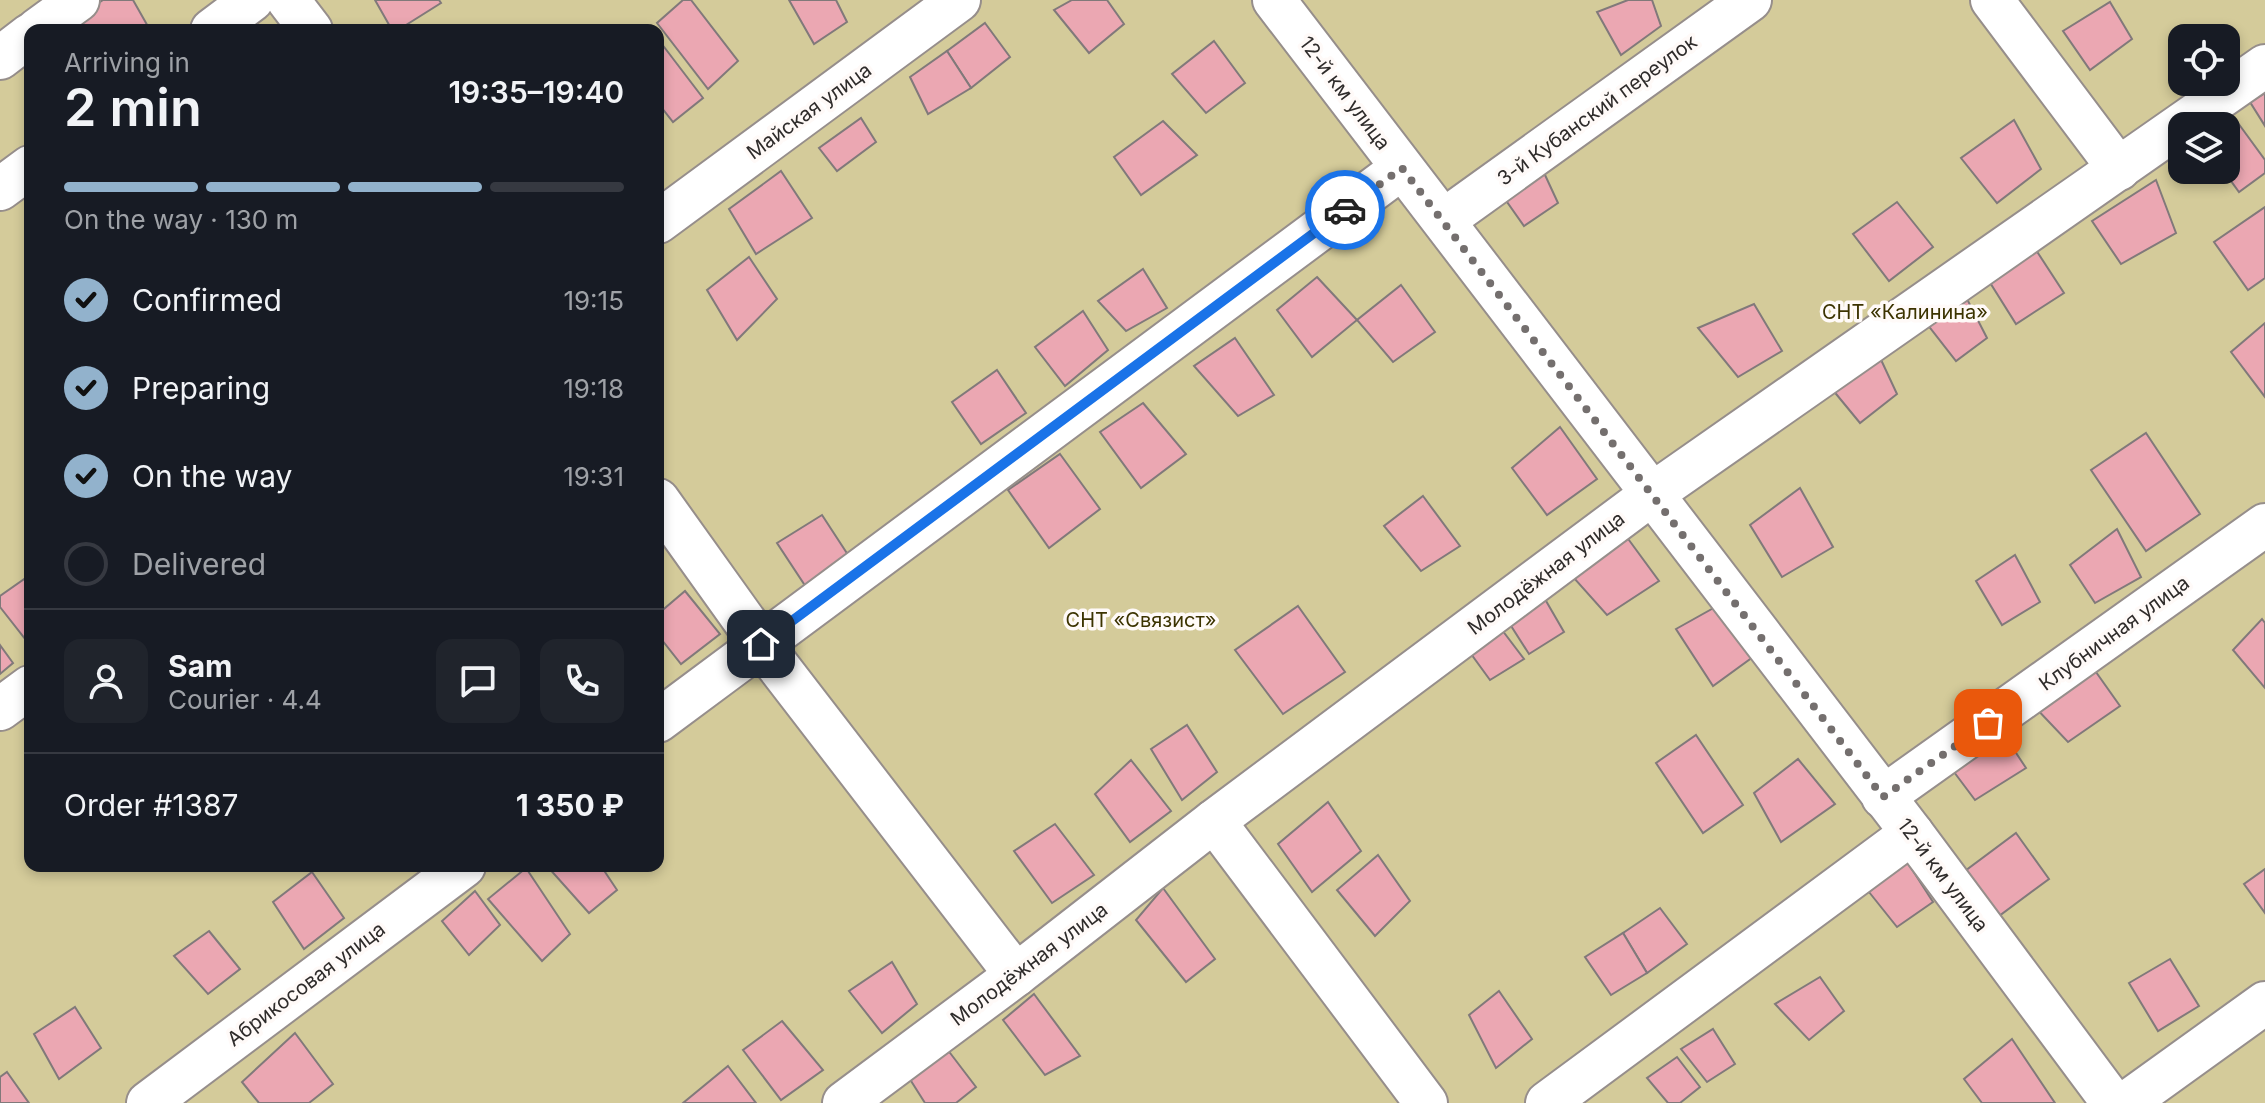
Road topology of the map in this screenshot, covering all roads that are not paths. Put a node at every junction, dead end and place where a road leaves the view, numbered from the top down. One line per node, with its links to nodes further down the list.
1 (78, 0): 8 (street)
2 (252, 0): 9 (street)
3 (288, 0): 10 (street)
4 (959, 0): 18 (street, Майская улица)
5 (1274, 0): 14 (street, 12-й км улица)
6 (1750, 0): 19 (street, 3-й Кубанский переулок)
7 (1992, 0): 15 (street)
8 (45, 24)
9 (220, 24)
10 (306, 24)
11 (24, 40): 12 (street)
12 (0, 58)
13 (2265, 66): 15 (street, Молодёжная улица)
14 (1402, 168): 19 (street, 12-й км улица); 23 (street)
15 (2119, 169): 20 (street, Молодёжная улица)
16 (24, 171): 17 (street)
17 (0, 189)
18 (664, 218)
19 (1444, 220): 20 (street, 12-й км улица)
20 (1652, 494): 27 (street, 12-й км улица); 28 (street, Молодёжная улица)
21 (664, 508): 23 (street)
22 (2265, 525): 27 (street, Клубничная улица)
23 (761, 644): 26 (street); 31 (street)
24 (24, 691): 25 (street)
25 (0, 709)
26 (664, 717)
27 (1883, 797): 29 (street, 12-й км улица)
28 (1214, 821): 31 (street, Молодёжная улица); 35 (street)
29 (1912, 833): 36 (street); 37 (street, 12-й км улица)
30 (456, 872): 33 (street, Абрикосовая улица)
31 (1016, 975): 34 (street, Молодёжная улица)
32 (2265, 1003): 38 (street)
33 (148, 1103)
34 (844, 1103)
35 (1426, 1103)
36 (1547, 1103)
37 (2113, 1103)
38 (2126, 1103)

